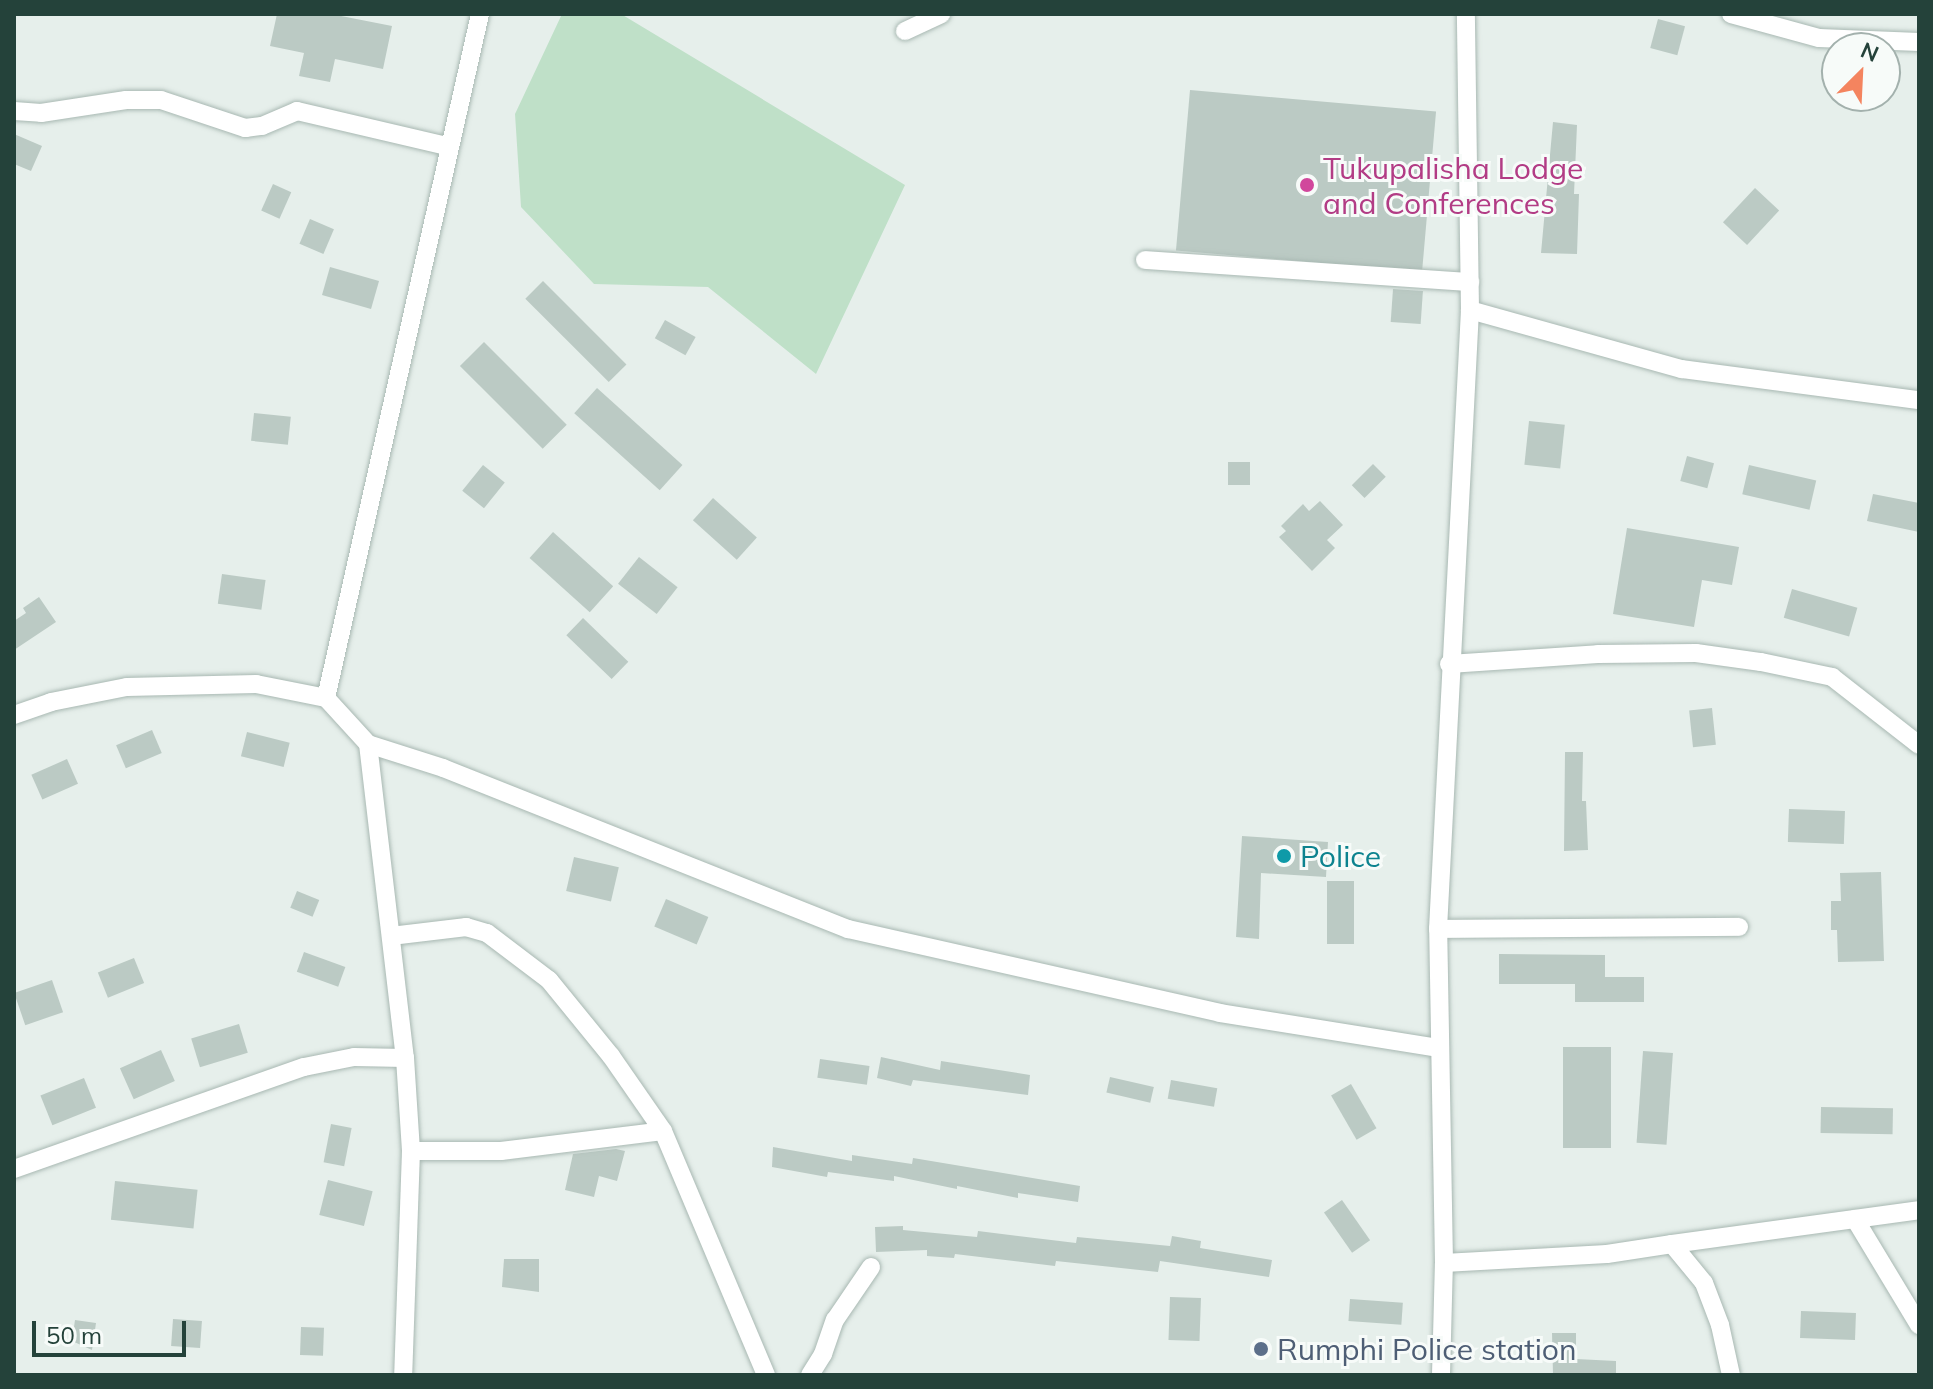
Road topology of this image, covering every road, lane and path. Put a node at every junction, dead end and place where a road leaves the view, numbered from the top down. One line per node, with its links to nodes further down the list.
1 (480, 14): 8 (street)
2 (941, 14): 5 (street)
3 (1466, 14): 10 (street)
4 (1731, 14): 6 (street)
5 (905, 31)
6 (1919, 42)
7 (14, 111): 8 (street)
8 (450, 147): 14 (street)
9 (1145, 260): 10 (street)
10 (1470, 282): 11 (street)
11 (1470, 310): 12 (street); 13 (street)
12 (1919, 400)
13 (1449, 664): 17 (street); 19 (street)
14 (326, 698): 15 (street); 16 (street)
15 (14, 715)
16 (368, 744): 20 (street); 21 (street)
17 (1919, 745)
18 (1739, 927): 19 (street)
19 (1438, 929): 21 (street)
20 (391, 936): 22 (street); 23 (street)
21 (1438, 1048): 29 (street)
22 (405, 1058): 24 (street); 25 (street)
23 (663, 1131): 24 (street); 33 (street)
24 (411, 1151): 32 (street)
25 (14, 1169)
26 (1919, 1210): 27 (street)
27 (1855, 1219): 28 (street); 31 (street)
28 (1672, 1244): 29 (street); 36 (street)
29 (1444, 1263): 35 (street)
30 (871, 1267): 34 (street)
31 (1919, 1325)
32 (403, 1375)
33 (766, 1375)
34 (810, 1375)
35 (1441, 1375)
36 (1731, 1375)

